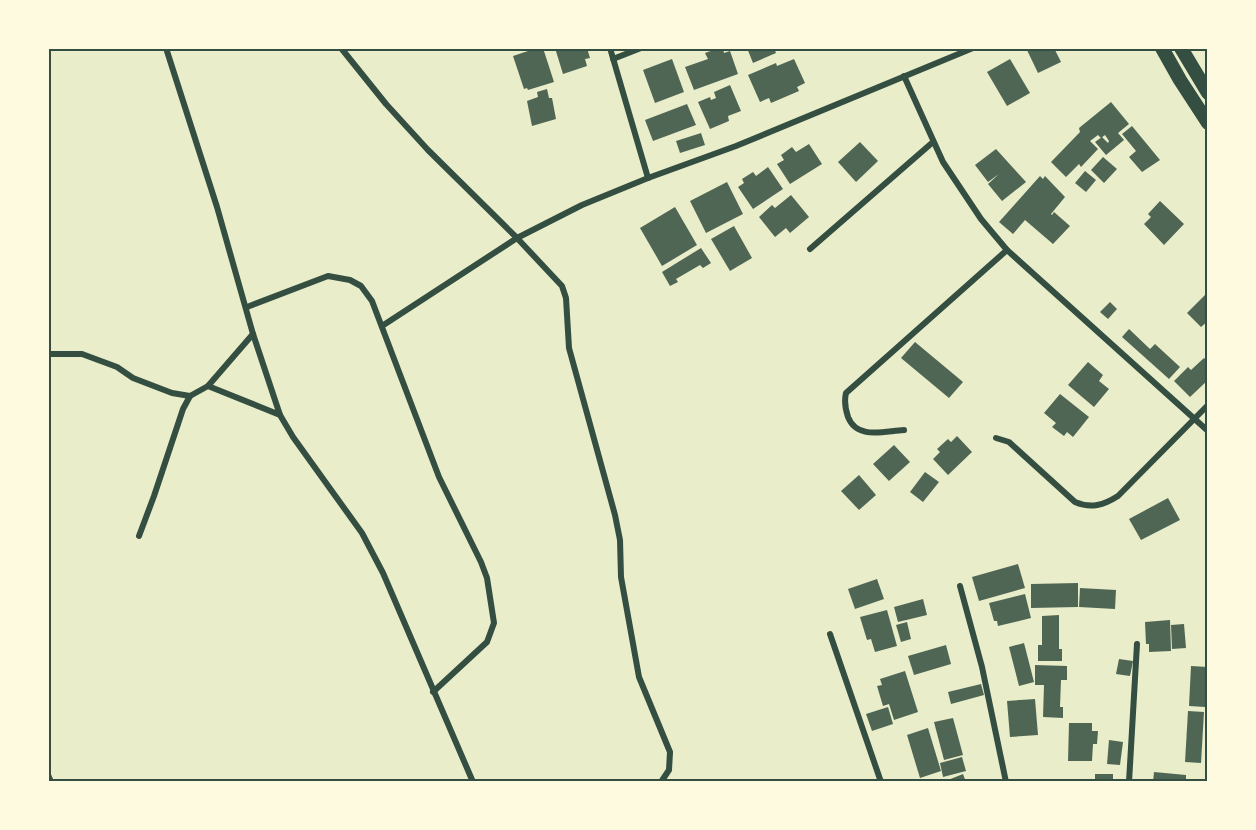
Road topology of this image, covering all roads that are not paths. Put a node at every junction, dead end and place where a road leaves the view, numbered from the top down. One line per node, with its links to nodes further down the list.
1 (166, 48): 17 (street)
2 (341, 48): 14 (street)
3 (610, 48): 8 (street)
4 (641, 48): 8 (street)
5 (973, 48): 9 (street)
6 (1162, 48): 11 (highway)
7 (1181, 48): 10 (highway)
8 (613, 59): 13 (street)
9 (904, 76): 12 (street); 13 (street)
10 (1208, 93)
11 (1208, 123)
12 (933, 142): 15 (street); 16 (street)
13 (648, 178): 14 (street)
14 (517, 238): 18 (street); 37 (street)
15 (810, 249)
16 (1007, 250): 25 (street); 26 (street)
17 (247, 307): 18 (street); 19 (street)
18 (382, 326): 33 (street)
19 (253, 334): 21 (street); 24 (street)
20 (48, 354): 22 (street)
21 (208, 386): 22 (street); 24 (street)
22 (190, 396): 29 (street)
23 (1208, 405): 25 (street)
24 (280, 415): 33 (street)
25 (1194, 418): 27 (street); 28 (street)
26 (904, 430)
27 (1208, 431)
28 (996, 438)
29 (139, 536)
30 (960, 586): 39 (street)
31 (830, 634): 38 (street)
32 (1137, 644): 40 (street)
33 (433, 692): 36 (street)
34 (48, 775): 35 (street)
35 (51, 782)
36 (473, 782)
37 (661, 782)
38 (881, 782)
39 (1006, 782)
40 (1129, 782)

